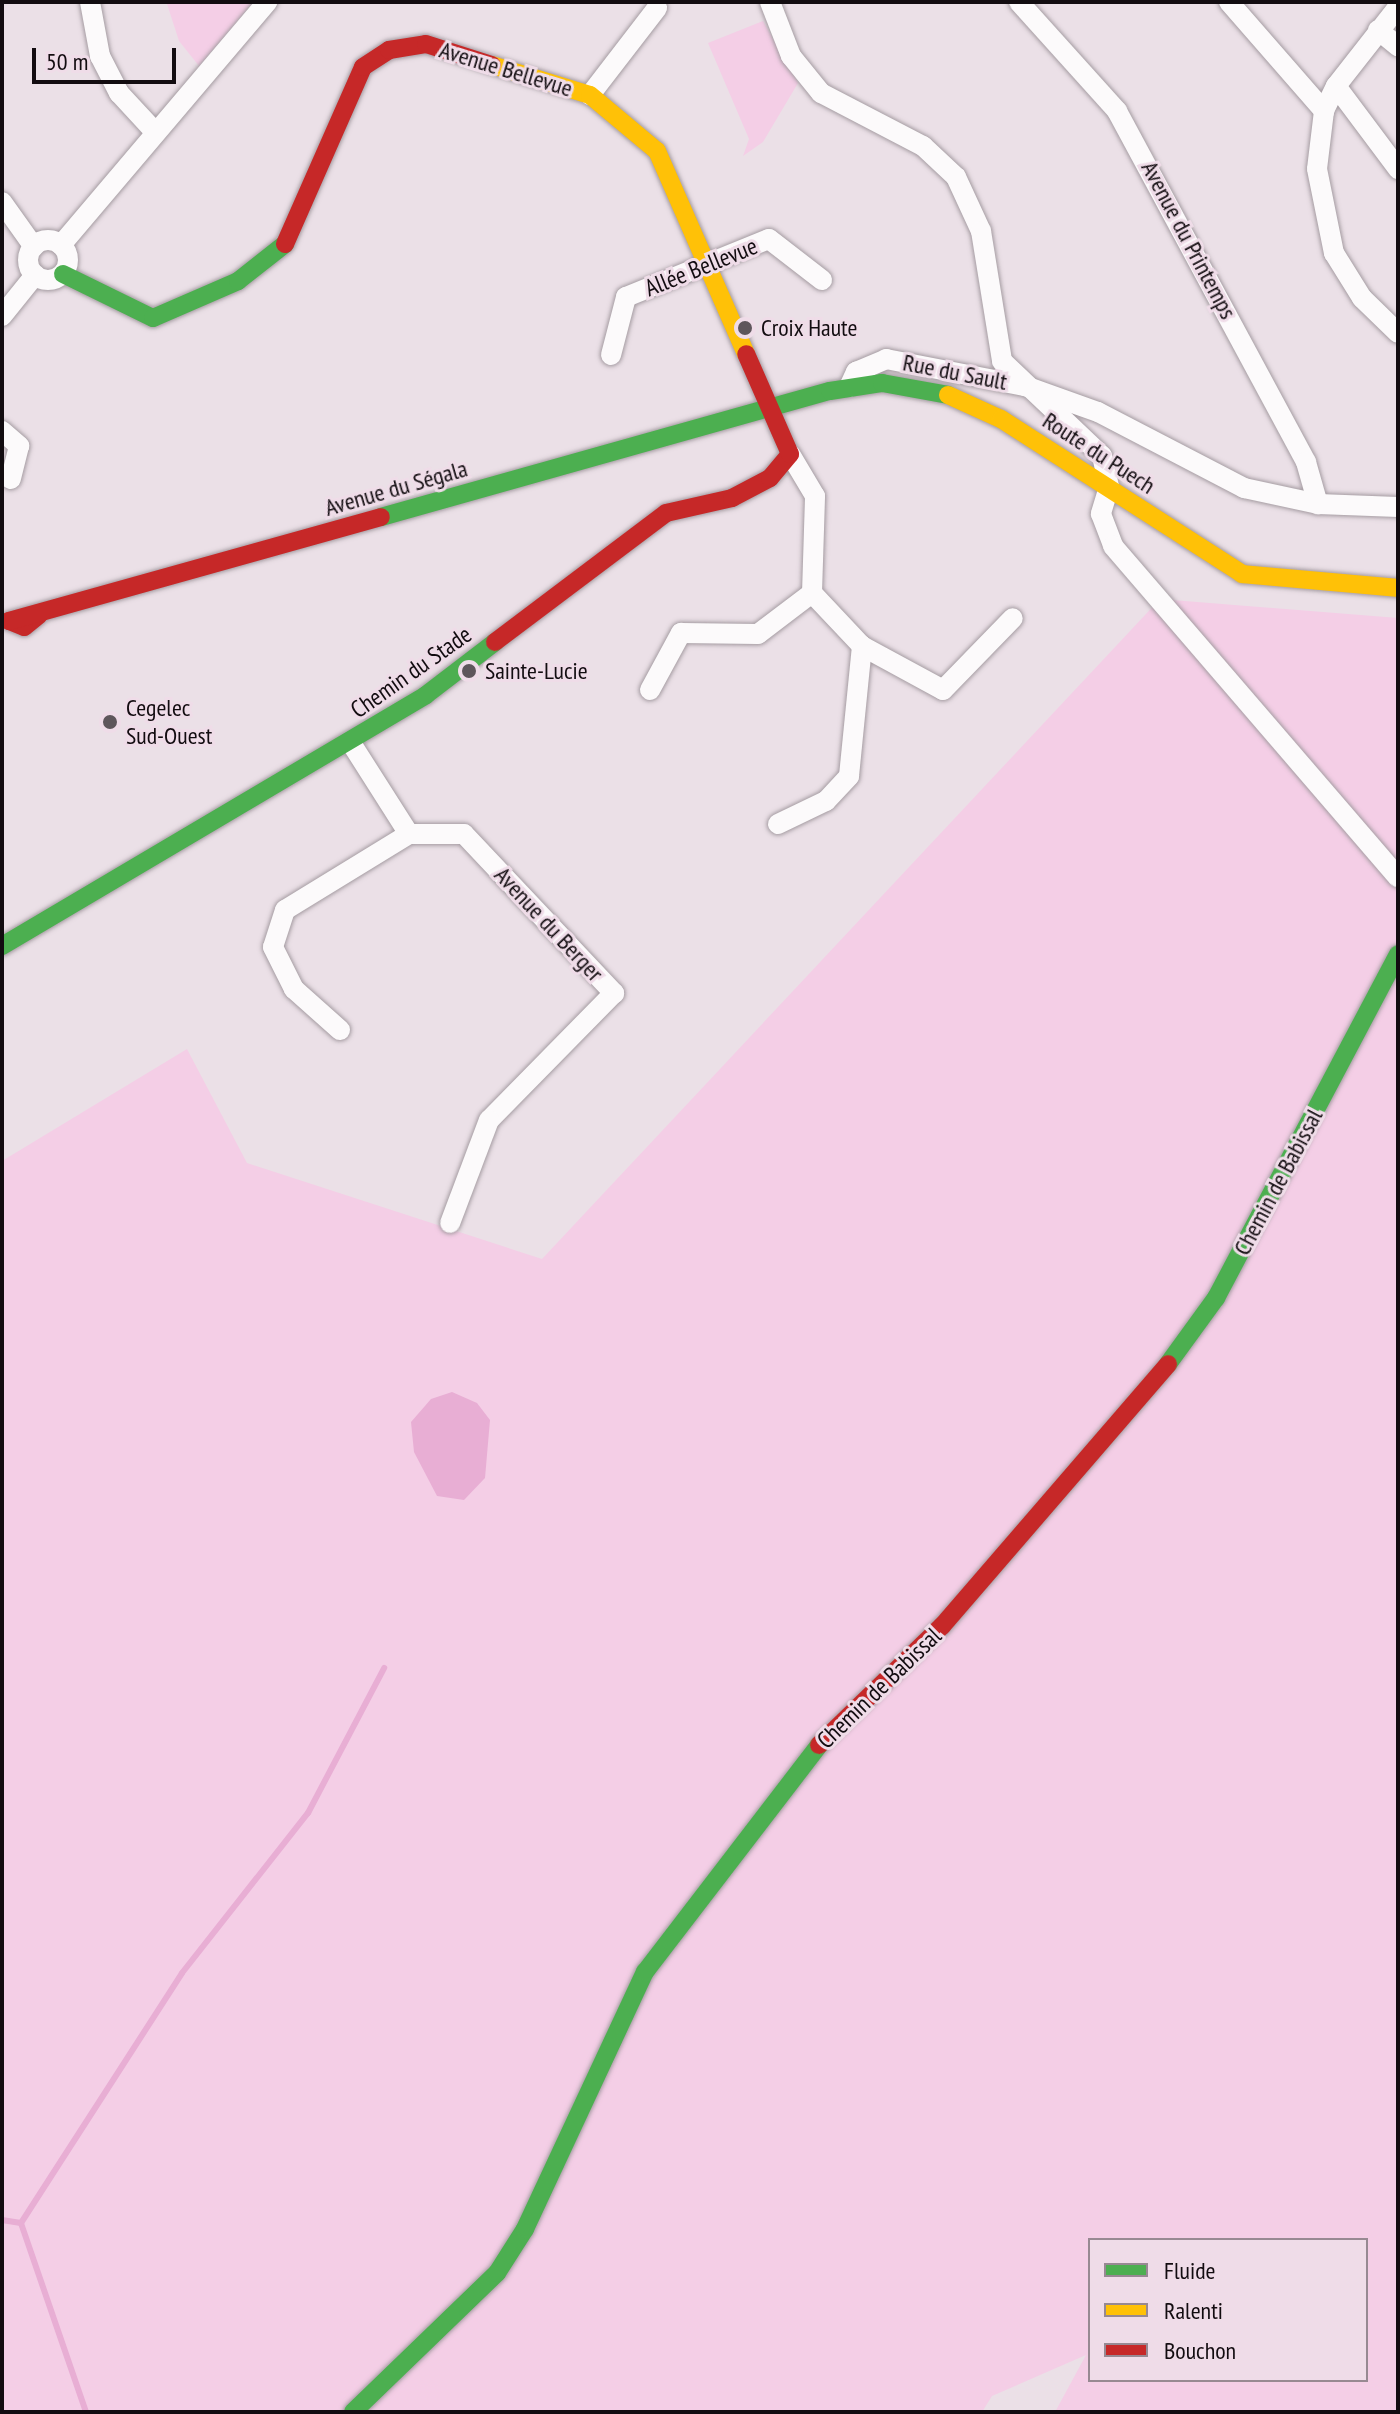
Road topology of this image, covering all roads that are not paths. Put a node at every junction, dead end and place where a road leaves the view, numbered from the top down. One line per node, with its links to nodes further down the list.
1 (90, 2): 13 (street)
2 (267, 2): 13 (street)
3 (770, 2): 25 (street)
4 (1019, 2): 32 (street, Avenue du Printemps)
5 (1229, 2): 12 (street)
6 (1398, 7): 8 (street)
7 (657, 8): 11 (street)
8 (1378, 30): 9 (street); 10 (street)
9 (1398, 46)
10 (1336, 86): 12 (street); 14 (street)
11 (590, 95): 18 (street, Avenue Bellevue); 19 (street, Avenue Bellevue)
12 (1324, 111): 23 (street)
13 (156, 133): 16 (street)
14 (1398, 169)
15 (2, 202): 17 (street)
16 (61, 245): 17 (street); 19 (street)
17 (34, 247): 20 (street)
18 (709, 263): 21 (street, Allée Bellevue); 24 (street, Allée Bellevue); 27 (street, Avenue Bellevue)
19 (63, 274): 20 (street)
20 (35, 275): 22 (street)
21 (822, 280)
22 (2, 316)
23 (1398, 333)
24 (611, 355)
25 (1025, 386): 26 (street, Rue du Sault); 31 (street); 32 (street, Rue du Sault)
26 (849, 387): 27 (street, Route du Puech); 31 (street, Route du Puech)
27 (768, 409): 29 (street); 37 (street, Avenue du Ségala)
28 (2, 431): 30 (street)
29 (790, 454): 35 (street); 40 (street, Chemin du Stade)
30 (11, 479)
31 (1109, 487): 34 (street, Route du Puech); 43 (street)
32 (1318, 504): 33 (street, Rue du Sault)
33 (1398, 507)
34 (1398, 588)
35 (812, 593): 38 (street); 39 (street)
36 (1013, 618): 38 (street)
37 (6, 622)
38 (862, 646): 41 (street)
39 (650, 690)
40 (351, 743): 42 (street); 44 (street, Chemin du Stade)
41 (778, 824)
42 (409, 834): 46 (street); 47 (street, Avenue du Berger)
43 (1398, 877)
44 (2, 946)
45 (1398, 954): 48 (street, Chemin de Babissal)
46 (340, 1030)
47 (450, 1223)
48 (353, 2412)

